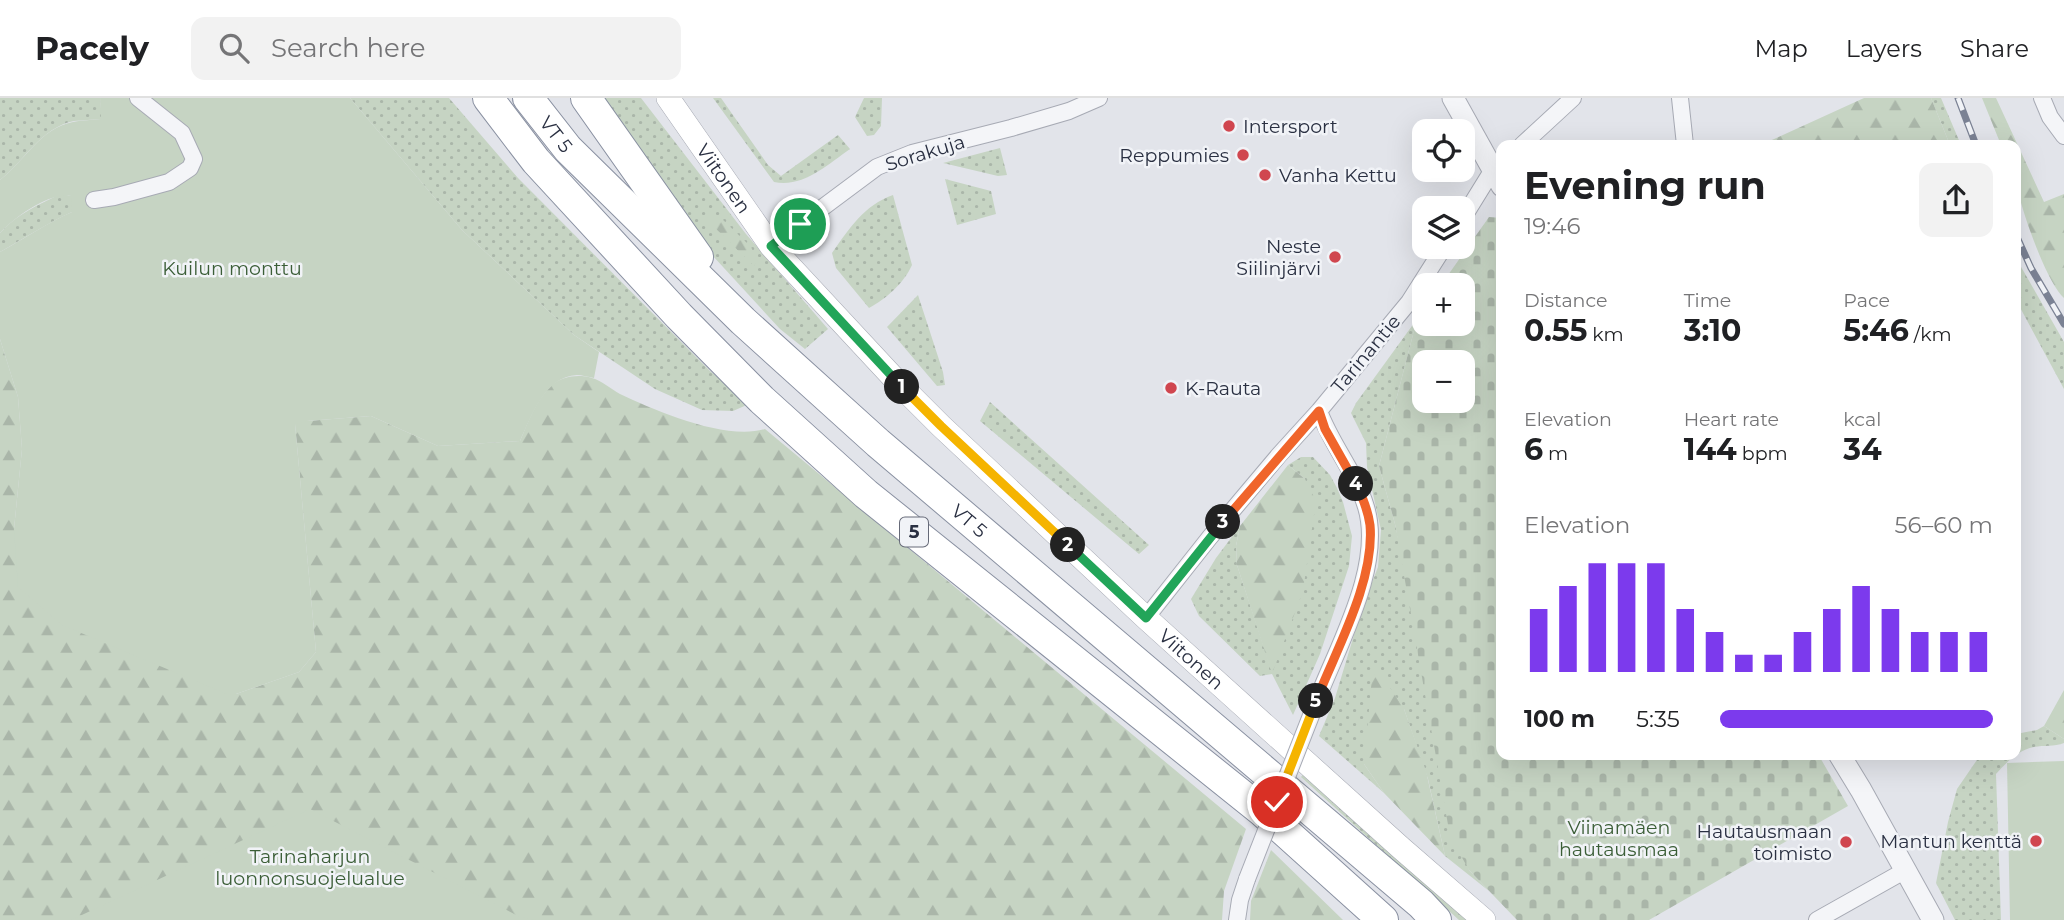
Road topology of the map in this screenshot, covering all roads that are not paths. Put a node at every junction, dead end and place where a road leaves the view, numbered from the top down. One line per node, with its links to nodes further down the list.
1 (138, 98): 18 (street)
2 (488, 98): 28 (highway, VT 5 / 5)
3 (528, 98): 22 (highway, VT 5 / 5)
4 (586, 98): 22 (highway)
5 (668, 98): 20 (main road, Viitonen)
6 (1099, 98): 20 (street, Sorakuja)
7 (1453, 98): 16 (street)
8 (1558, 98): 12 (street)
9 (1573, 98): 12 (street)
10 (1680, 98): 15 (street)
11 (2042, 98): 13 (street)
12 (1554, 117): 14 (street)
13 (2064, 136)
14 (1528, 140)
15 (1684, 140)
16 (1496, 170)
17 (1496, 176): 19 (street)
18 (94, 200)
19 (1475, 203)
20 (771, 246): 24 (main road, Viitonen)
21 (1436, 259): 23 (street, Tarinantie)
22 (743, 321): 29 (highway, VT 5 / 5)
23 (1319, 411): 24 (street, Tarinantie); 27 (street, bridge)
24 (1146, 618): 30 (main road, Viitonen)
25 (1842, 760): 26 (street)
26 (1906, 870): 31 (street); 32 (street)
27 (1237, 920)
28 (1383, 920)
29 (1436, 920)
30 (1484, 920)
31 (1817, 920)
32 (1933, 920)

